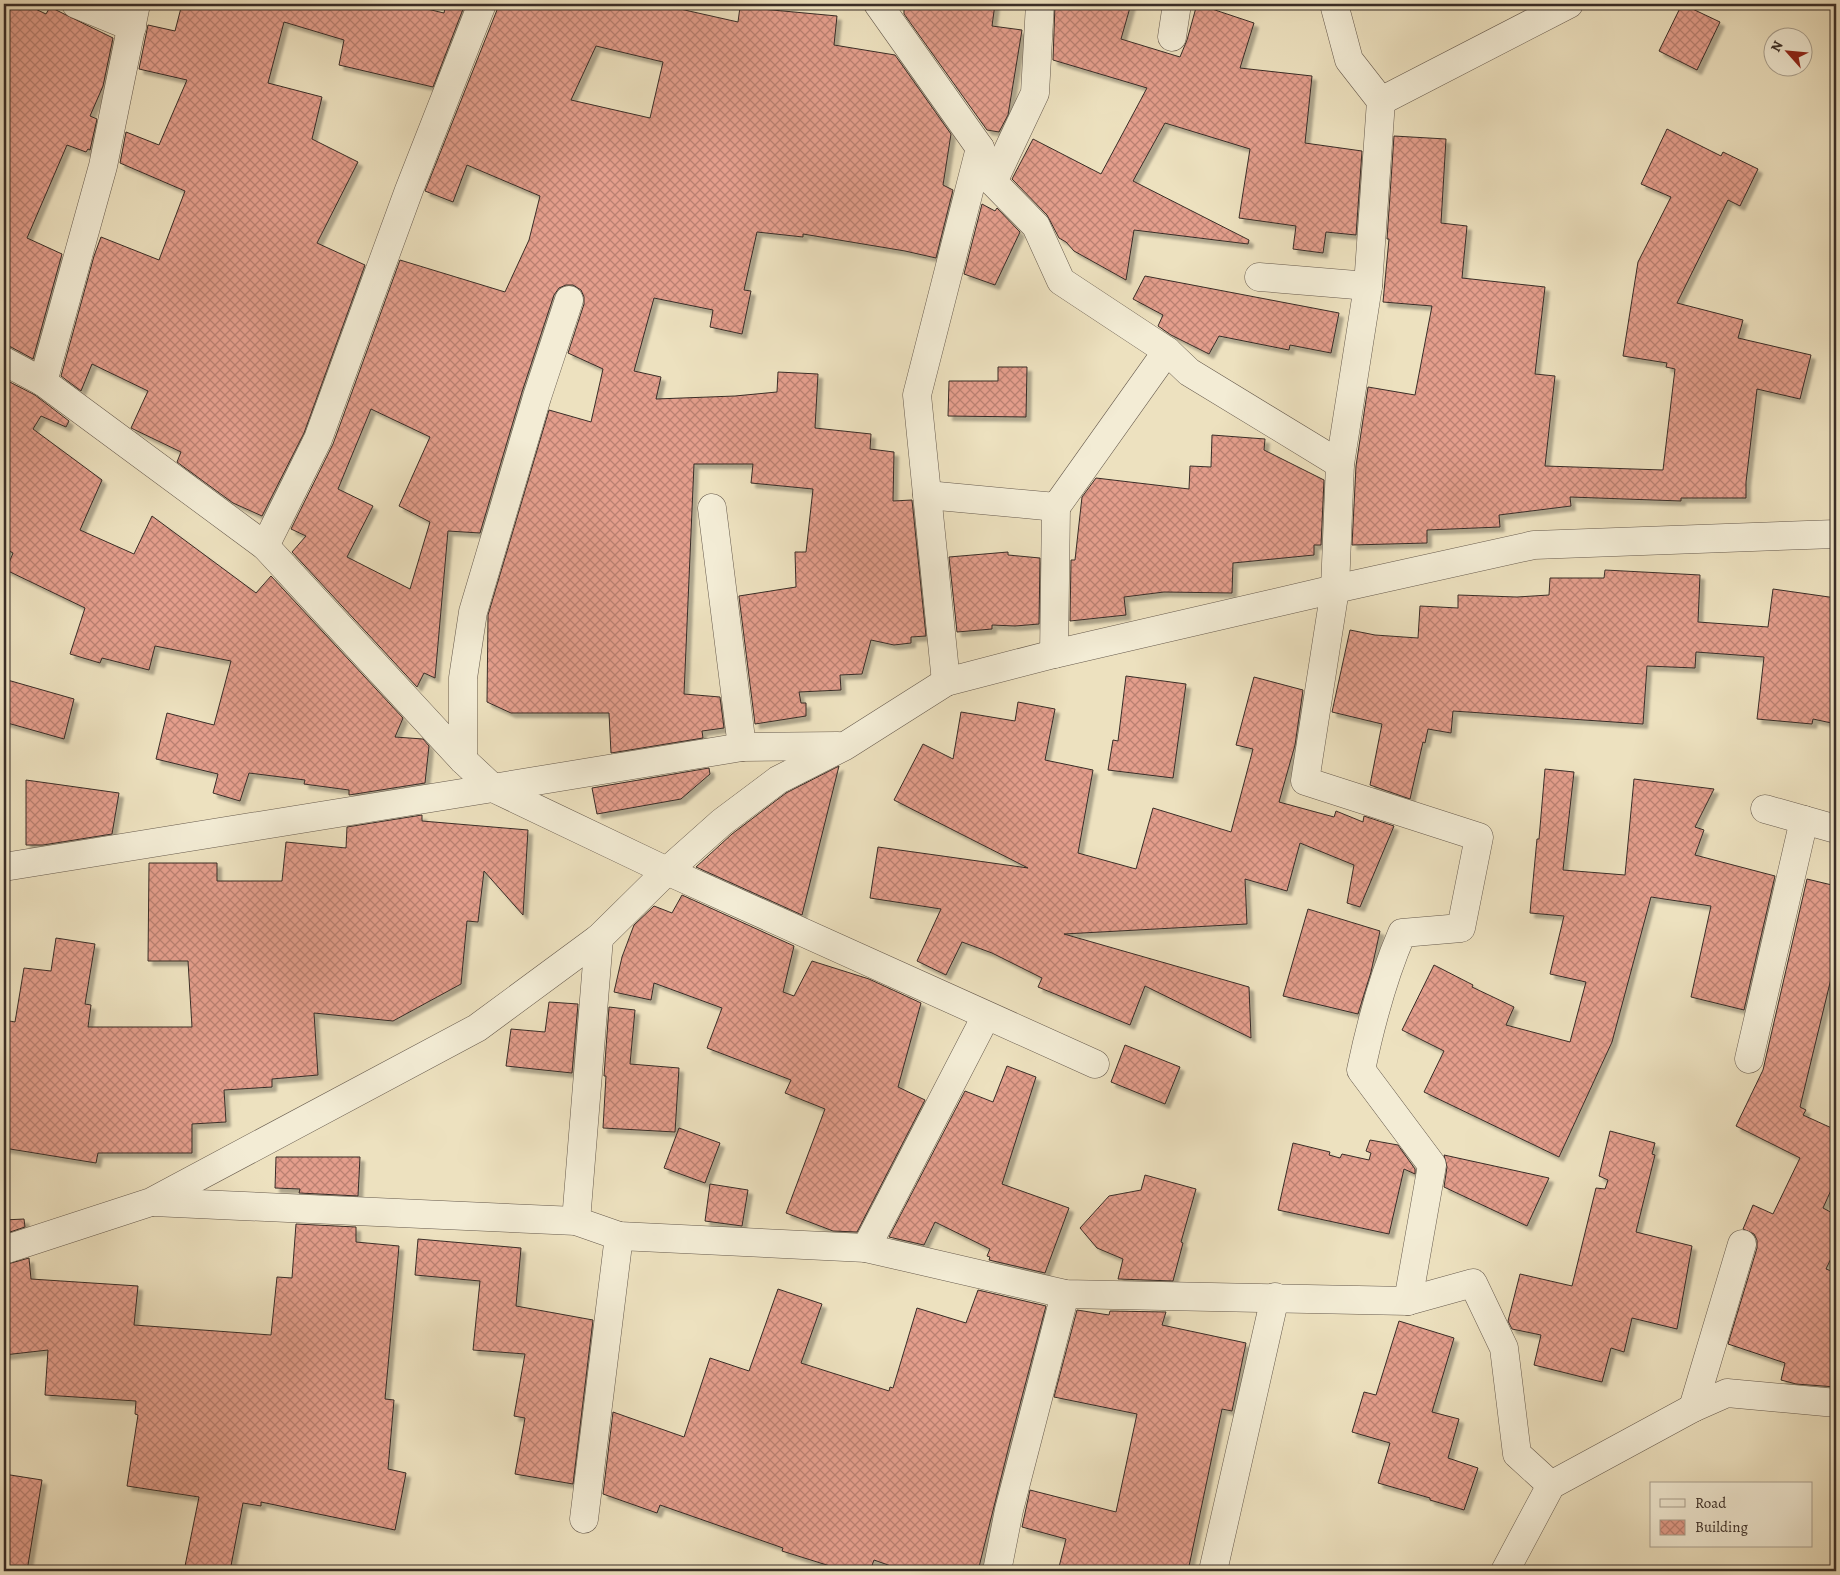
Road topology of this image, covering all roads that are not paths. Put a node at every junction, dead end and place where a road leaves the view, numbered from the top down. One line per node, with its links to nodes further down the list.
1 (76, 4): 8 (street)
2 (482, 4): 24 (street)
3 (878, 4): 11 (street)
4 (1040, 4): 12 (street)
5 (1177, 4): 9 (street)
6 (1334, 4): 10 (street)
7 (1570, 4): 10 (street)
8 (134, 15): 18 (street)
9 (1172, 37)
10 (1381, 101): 14 (street)
11 (980, 148): 12 (street); 20 (street)
12 (993, 182): 16 (street)
13 (1259, 277): 14 (street)
14 (1368, 286): 19 (street)
15 (569, 300): 30 (street)
16 (1167, 351): 19 (street); 21 (street)
17 (4, 362): 18 (street)
18 (43, 382): 24 (street)
19 (1340, 464): 25 (street)
20 (927, 494): 21 (street); 27 (street)
21 (1056, 507): 26 (street)
22 (712, 508): 29 (street)
23 (1836, 534): 25 (street)
24 (265, 546): 30 (street)
25 (1335, 589): 26 (street); 49 (street)
26 (1054, 654): 27 (street)
27 (946, 682): 28 (street)
28 (845, 746): 29 (street); 36 (street)
29 (742, 747): 31 (street)
30 (463, 760): 31 (street)
31 (493, 788): 35 (street); 36 (street)
32 (1765, 809): 33 (street)
33 (1804, 820): 34 (street); 39 (street)
34 (1836, 829)
35 (4, 867)
36 (667, 871): 37 (street); 38 (street)
37 (598, 938): 41 (street); 42 (street)
38 (986, 1016): 40 (street); 45 (street)
39 (1749, 1059)
40 (1095, 1064)
41 (151, 1202): 42 (street); 46 (street)
42 (576, 1221): 43 (street)
43 (619, 1236): 45 (street); 53 (street)
44 (1742, 1244): 51 (street)
45 (866, 1248): 47 (street)
46 (4, 1250)
47 (1065, 1294): 48 (street); 54 (street)
48 (1275, 1297): 49 (street); 55 (street)
49 (1408, 1301): 52 (street)
50 (1836, 1403): 51 (street)
51 (1693, 1408): 52 (street)
52 (1551, 1485): 56 (street)
53 (584, 1519)
54 (997, 1571)
55 (1213, 1571)
56 (1505, 1571)

